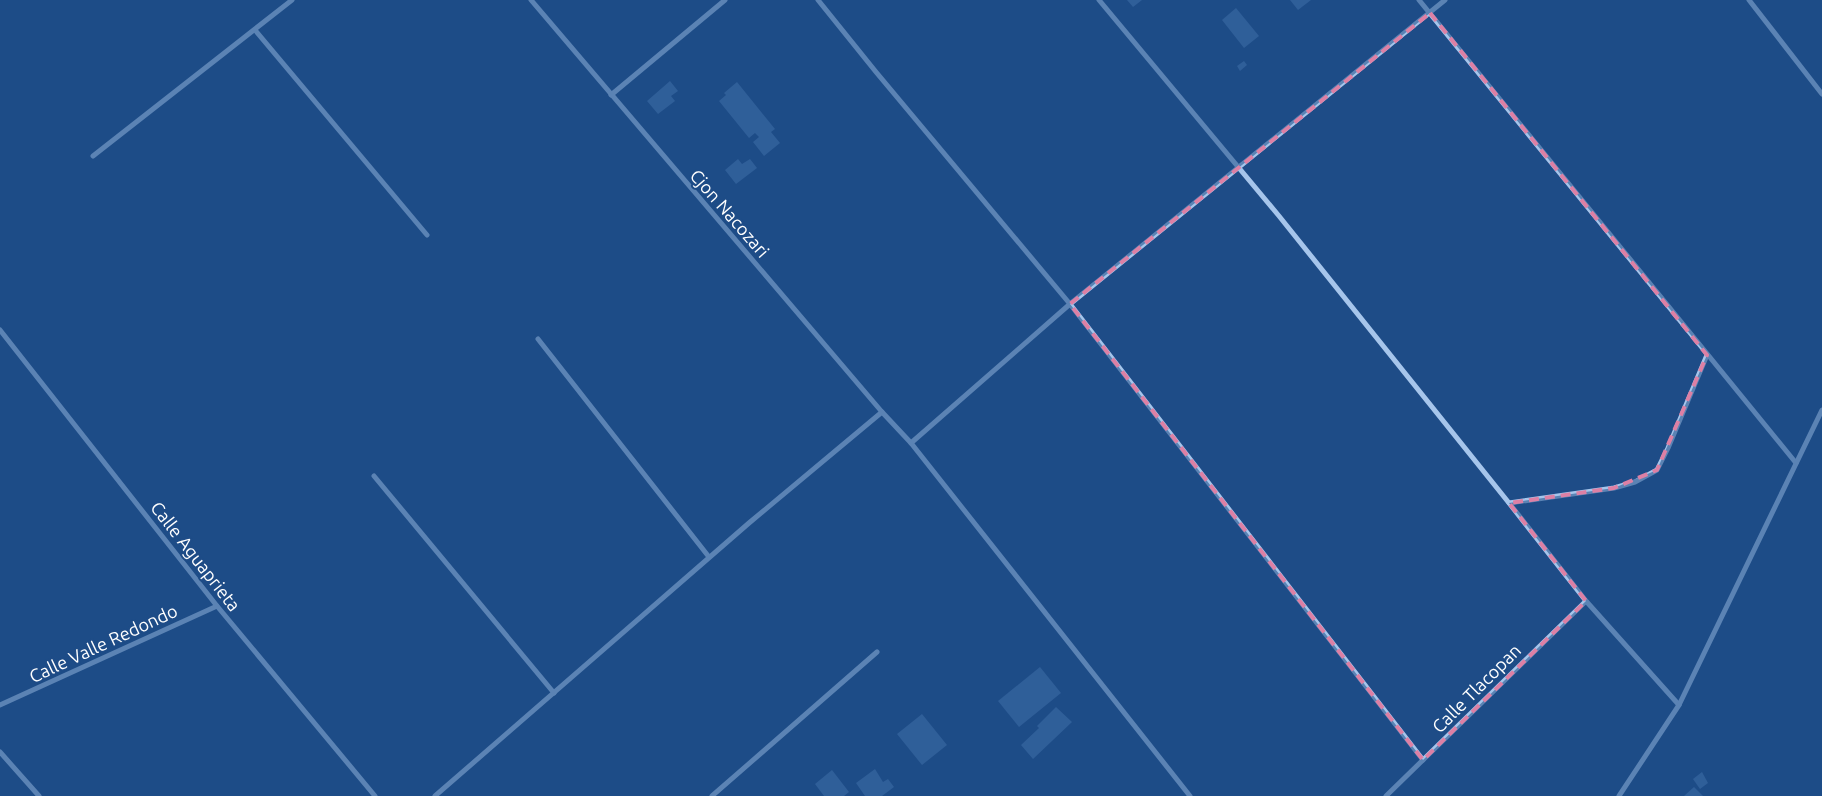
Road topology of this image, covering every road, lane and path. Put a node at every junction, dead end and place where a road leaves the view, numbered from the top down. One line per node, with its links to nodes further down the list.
1 (292, 0): 10 (street)
2 (531, 0): 12 (street, Cjon Nacozari)
3 (725, 0): 12 (street)
4 (818, 0): 16 (street)
5 (1099, 0): 14 (street)
6 (1419, 0): 9 (street)
7 (1445, 0): 9 (street)
8 (1749, 0): 11 (street)
9 (1430, 13): 14 (street); 19 (street)
10 (255, 30): 13 (street); 15 (street)
11 (1822, 94)
12 (611, 95): 21 (street, Cjon Nacozari)
13 (93, 156)
14 (1239, 168): 16 (street); 25 (street)
15 (427, 235)
16 (1070, 304): 22 (street); 34 (street)
17 (0, 330): 28 (street, Calle Aguaprieta)
18 (538, 340): 26 (street)
19 (1707, 355): 23 (street); 25 (street)
20 (1822, 410): 23 (street)
21 (882, 412): 22 (street, Cjon Nacozari); 26 (street)
22 (911, 442): 39 (street, Cjon Nacozari)
23 (1796, 463): 32 (street)
24 (374, 476): 30 (street)
25 (1509, 503): 27 (street)
26 (709, 557): 30 (street)
27 (1586, 600): 32 (street); 34 (street, Calle Tlacopan)
28 (216, 606): 31 (street, Calle Valle Redondo); 36 (street, Calle Aguaprieta)
29 (877, 652): 38 (street)
30 (554, 692): 37 (street)
31 (0, 704)
32 (1678, 705): 41 (street)
33 (0, 752): 35 (street)
34 (1423, 760): 40 (street, Calle Tlacopan)
35 (39, 796)
36 (375, 796)
37 (435, 796)
38 (712, 796)
39 (1190, 796)
40 (1386, 796)
41 (1619, 796)

